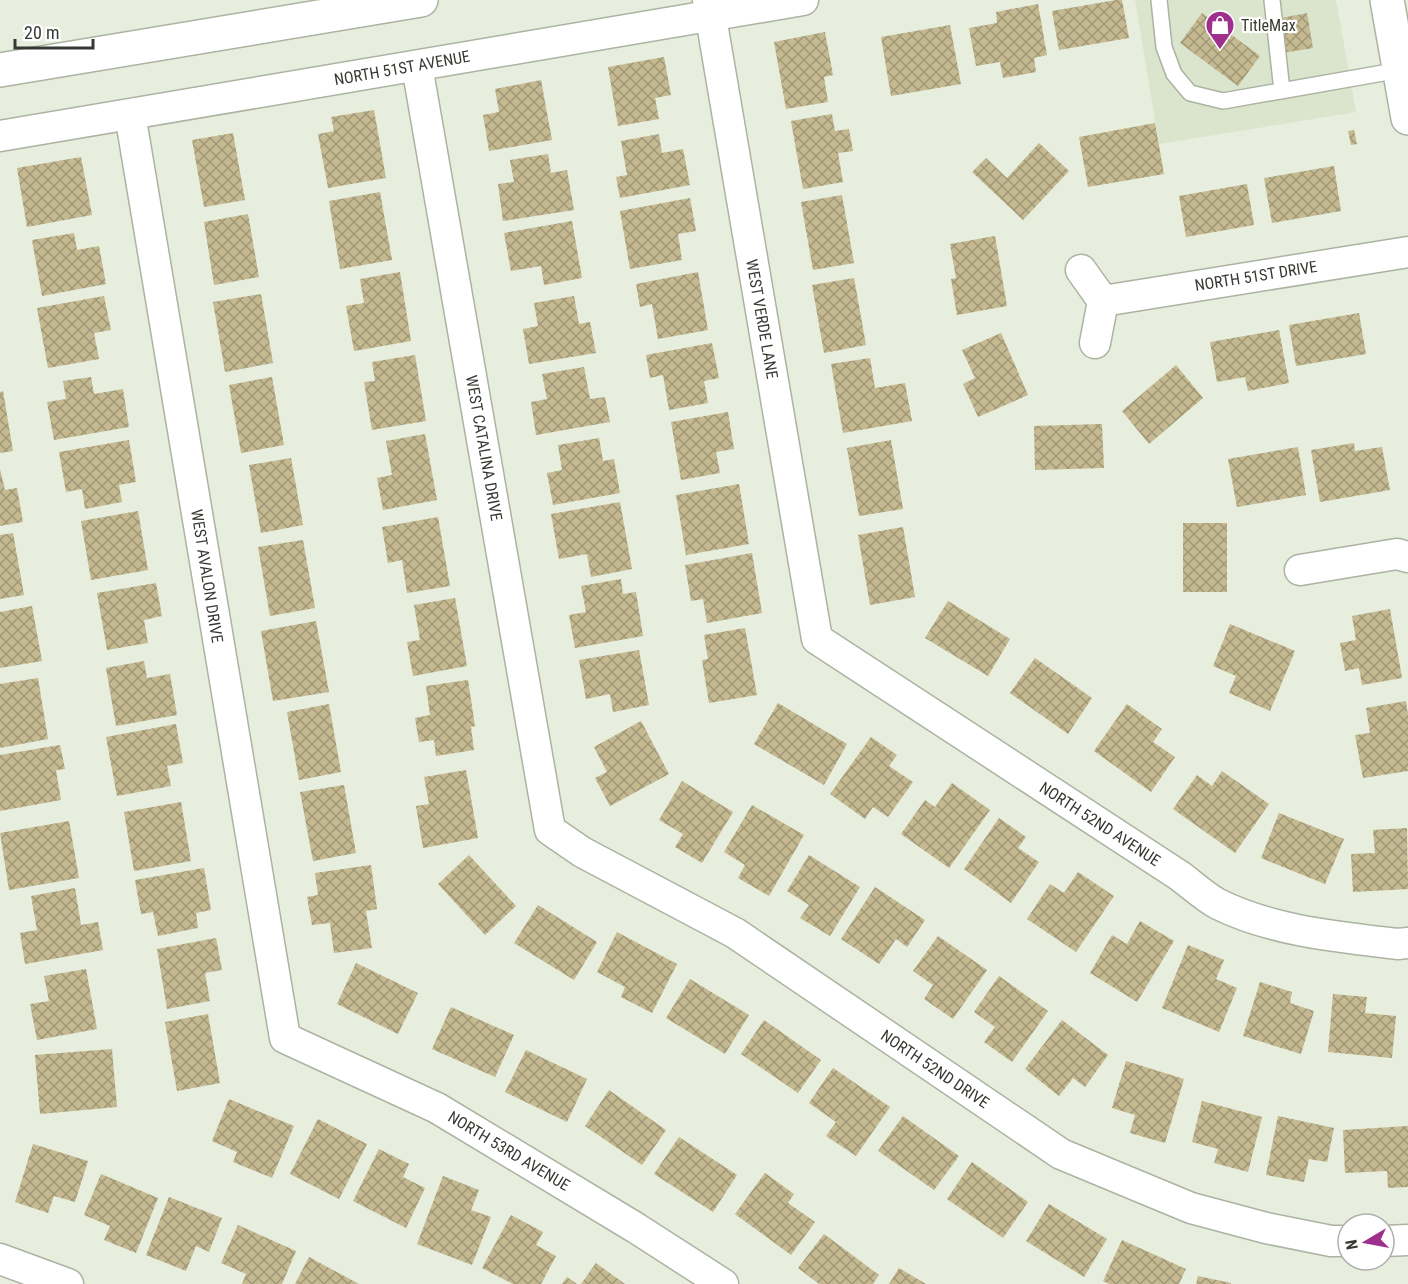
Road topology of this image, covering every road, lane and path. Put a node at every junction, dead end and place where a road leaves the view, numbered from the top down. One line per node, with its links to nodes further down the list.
1 (421, 0): 9 (main road)
2 (803, 0): 6 (street, NORTH 51ST AVENUE)
3 (1159, 0): 10 (lane)
4 (1272, 0): 10 (lane)
5 (1387, 0): 7 (main road)
6 (709, 8): 8 (street, NORTH 51ST AVENUE); 20 (street, WEST VERDE LANE)
7 (1401, 51): 10 (lane); 12 (main road)
8 (417, 66): 11 (street, NORTH 51ST AVENUE); 21 (street, WEST CATALINA DRIVE)
9 (0, 70)
10 (1282, 91)
11 (130, 114): 13 (street, NORTH 51ST AVENUE); 23 (street, WEST AVALON DRIVE)
12 (1408, 118)
13 (0, 136)
14 (1408, 252): 16 (street, NORTH 51ST DRIVE)
15 (1080, 270): 16 (street)
16 (1103, 301): 17 (street)
17 (1095, 342)
18 (1408, 557): 19 (street)
19 (1300, 570)
20 (817, 639): 22 (street, NORTH 52ND AVENUE)
21 (550, 830): 24 (street, NORTH 52ND DRIVE)
22 (1408, 943)
23 (285, 1038): 27 (street, NORTH 53RD AVENUE)
24 (1336, 1241)
25 (0, 1259): 26 (street)
26 (68, 1284)
27 (723, 1284)

